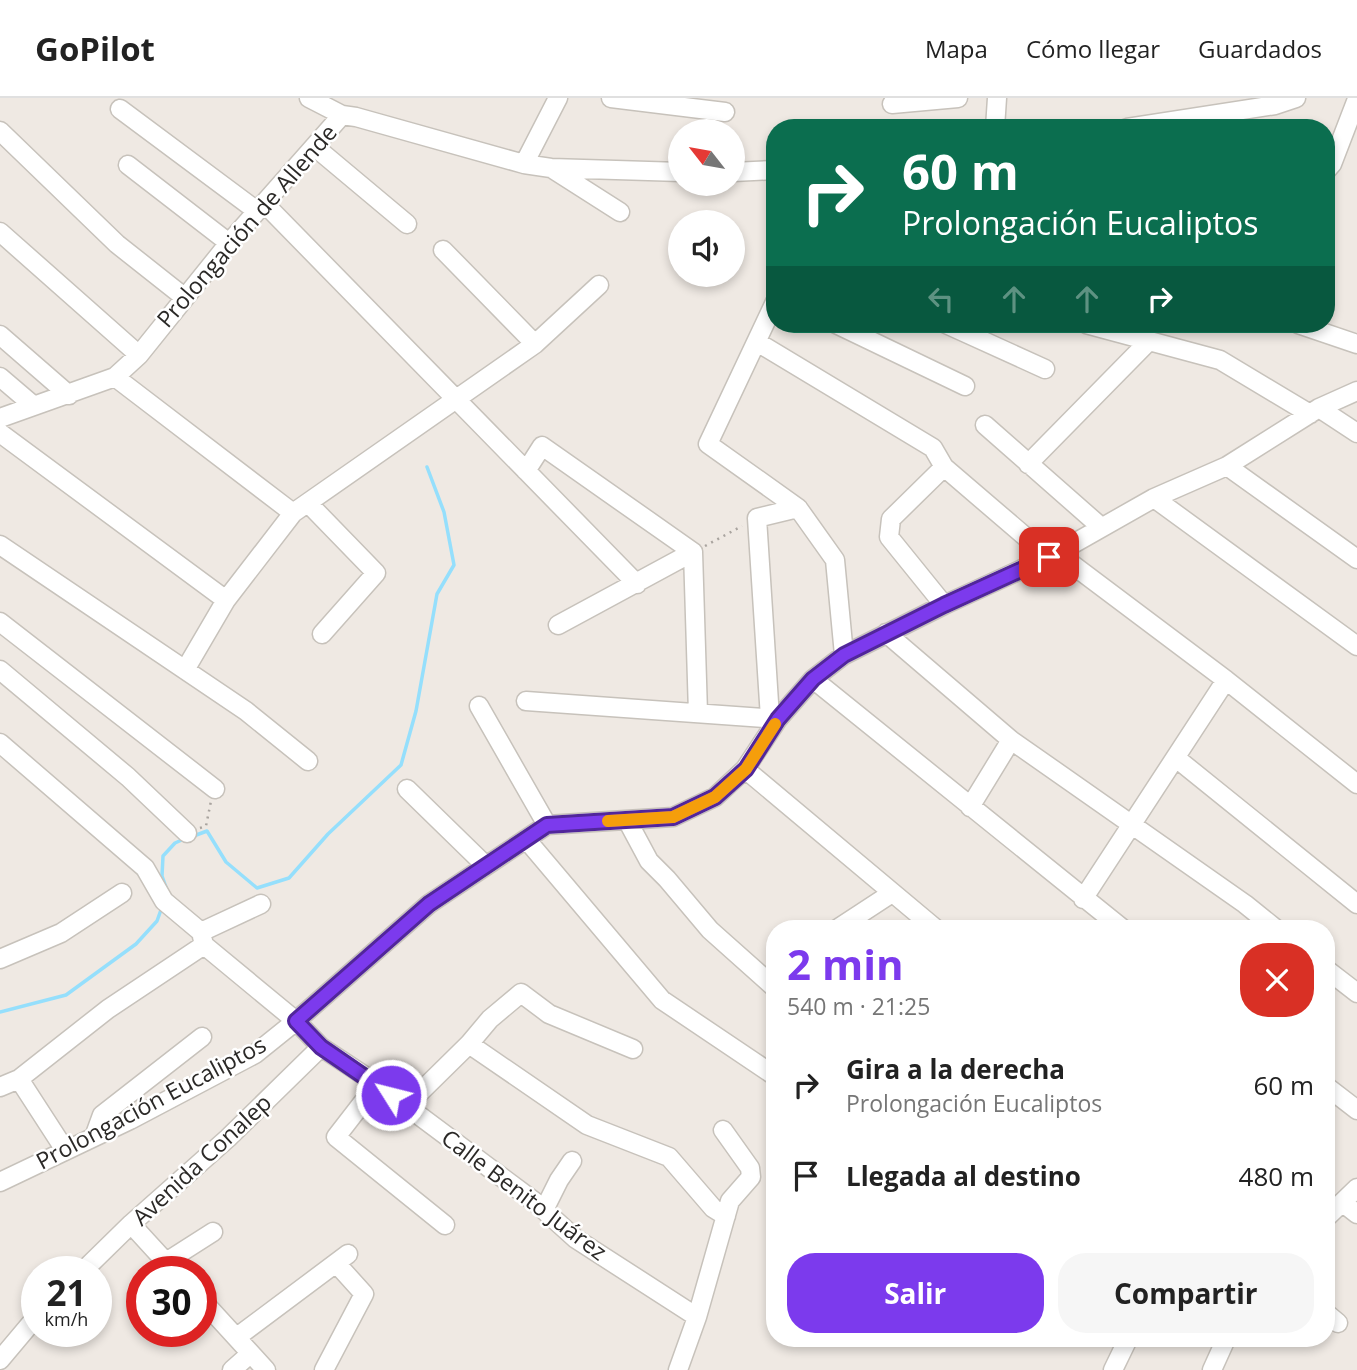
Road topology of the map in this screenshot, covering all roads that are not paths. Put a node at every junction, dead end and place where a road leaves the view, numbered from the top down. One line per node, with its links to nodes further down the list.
1 (309, 98): 11 (street)
2 (558, 98): 17 (street)
3 (611, 98): 10 (street)
4 (958, 98): 8 (street)
5 (997, 98): 12 (street)
6 (1296, 98): 13 (street)
7 (1357, 99): 16 (street)
8 (892, 104)
9 (120, 109): 23 (street)
10 (725, 112)
11 (342, 115): 15 (street, Prolongación de Allende); 17 (street, Prolongación de Allende)
12 (996, 119)
13 (1188, 119)
14 (0, 131): 30 (street)
15 (315, 147): 23 (street, Prolongación de Allende); 25 (street)
16 (1335, 156)
17 (524, 164): 19 (street, Prolongación de Allende)
18 (128, 165): 27 (street)
19 (551, 168): 22 (street, Prolongación de Allende); 24 (street)
20 (766, 170): 21 (street)
21 (746, 171)
22 (668, 172)
23 (261, 207): 27 (street, Prolongación de Allende); 48 (street)
24 (620, 212)
25 (407, 224)
26 (0, 232): 41 (street)
27 (229, 243): 30 (street, Prolongación de Allende)
28 (443, 250): 39 (street)
29 (599, 285): 39 (street)
30 (184, 297): 41 (street, Prolongación de Allende)
31 (766, 322): 38 (street)
32 (855, 333): 45 (street)
33 (966, 333): 42 (street)
34 (1119, 333): 37 (street)
35 (1325, 333): 40 (street)
36 (0, 335): 47 (street)
37 (1149, 341): 50 (street); 55 (street)
38 (757, 342): 57 (street); 61 (street)
39 (535, 344): 48 (street)
40 (1357, 344)
41 (139, 355): 44 (street, Prolongación de Allende)
42 (1045, 369)
43 (0, 377): 49 (street)
44 (115, 377): 47 (street, Prolongación de Allende); 60 (street)
45 (965, 386)
46 (1357, 391): 50 (street)
47 (69, 395): 49 (street, Prolongación de Allende)
48 (458, 398): 58 (street); 60 (street)
49 (34, 406): 51 (street, Prolongación de Allende)
50 (1315, 411): 54 (street); 56 (street)
51 (0, 418)
52 (985, 425): 55 (street)
53 (0, 433): 68 (street)
54 (1357, 433)
55 (1028, 464): 62 (street)
56 (1227, 466): 59 (street); 66 (street)
57 (944, 467): 65 (street); 69 (street)
58 (526, 471): 64 (street); 67 (street)
59 (1154, 498): 62 (street); 74 (street)
60 (301, 508): 68 (street); 73 (street)
61 (798, 508): 75 (street); 83 (street)
62 (1101, 527): 65 (street)
63 (0, 545): 77 (street)
64 (693, 552): 67 (street); 82 (street)
65 (1053, 555): 69 (street); 79 (street)
66 (1357, 559)
67 (637, 584): 71 (street)
68 (226, 600): 77 (street)
69 (944, 605): 72 (street)
70 (0, 622): 90 (street)
71 (558, 625)
72 (886, 633): 75 (street); 84 (street)
73 (322, 634)
74 (1357, 646)
75 (844, 655): 78 (street)
76 (0, 670): 96 (street)
77 (186, 670): 87 (street)
78 (813, 679): 83 (street); 92 (street)
79 (1226, 680): 86 (street); 89 (street)
80 (526, 701): 82 (street)
81 (479, 706): 95 (street)
82 (698, 713): 83 (street)
83 (774, 719): 88 (street)
84 (1011, 740): 92 (street); 94 (street)
85 (0, 743): 108 (street, Calle Benito Juárez)
86 (1176, 758): 94 (street); 103 (street)
87 (308, 761)
88 (746, 769): 93 (street); 100 (street)
89 (1357, 784)
90 (215, 789)
91 (407, 789): 98 (street)
92 (970, 807): 101 (street)
93 (627, 820): 95 (street); 110 (street)
94 (1131, 824): 101 (street); 107 (street)
95 (547, 825): 97 (street, Prolongación Eucaliptos)
96 (187, 833)
97 (526, 839): 98 (street, Prolongación Eucaliptos); 118 (street)
98 (486, 866): 113 (street, Prolongación Eucaliptos)
99 (122, 893): 109 (street)
100 (892, 893): 104 (street); 105 (street)
101 (1083, 898): 106 (street)
102 (261, 904): 108 (street)
103 (1357, 904)
104 (851, 920)
105 (925, 920)
106 (1111, 920)
107 (1264, 920)
108 (203, 939): 113 (street, Calle Benito Juárez); 119 (street)
109 (0, 959)
110 (766, 973)
111 (1335, 976): 112 (street)
112 (1357, 993)
113 (296, 1021): 116 (street, Calle Benito Juárez); 126 (street, Prolongación Eucaliptos)
114 (202, 1037): 126 (street)
115 (469, 1044): 117 (street); 123 (street); 133 (street)
116 (321, 1047): 120 (street, Calle Benito Juárez); 134 (street, Avenida Conalep)
117 (633, 1049)
118 (766, 1070)
119 (19, 1079): 121 (street); 127 (street)
120 (377, 1084): 123 (street, Calle Benito Juárez); 135 (street)
121 (0, 1087)
122 (1335, 1093): 124 (street)
123 (406, 1106): 132 (street, Calle Benito Juárez)
124 (1357, 1110)
125 (723, 1130): 133 (street)
126 (94, 1137): 127 (street, Prolongación Eucaliptos)
127 (65, 1150): 129 (street, Prolongación Eucaliptos)
128 (572, 1161): 132 (street)
129 (0, 1182)
130 (1357, 1188): 131 (street)
131 (1350, 1208)
132 (544, 1210): 141 (street, Calle Benito Juárez)
133 (726, 1216): 141 (street)
134 (131, 1224): 137 (street, Avenida Conalep); 138 (street)
135 (444, 1225)
136 (213, 1232): 139 (street)
137 (98, 1256)
138 (161, 1256)
139 (184, 1256)
140 (217, 1316): 143 (street)
141 (697, 1317): 151 (street)
142 (21, 1332): 146 (street)
143 (237, 1337): 147 (street); 150 (street)
144 (1124, 1347): 152 (street)
145 (1222, 1347): 153 (street)
146 (3, 1351)
147 (250, 1354): 148 (street); 149 (street)
148 (232, 1370)
149 (266, 1370)
150 (324, 1370)
151 (678, 1370)
152 (1113, 1370)
153 (1212, 1370)

